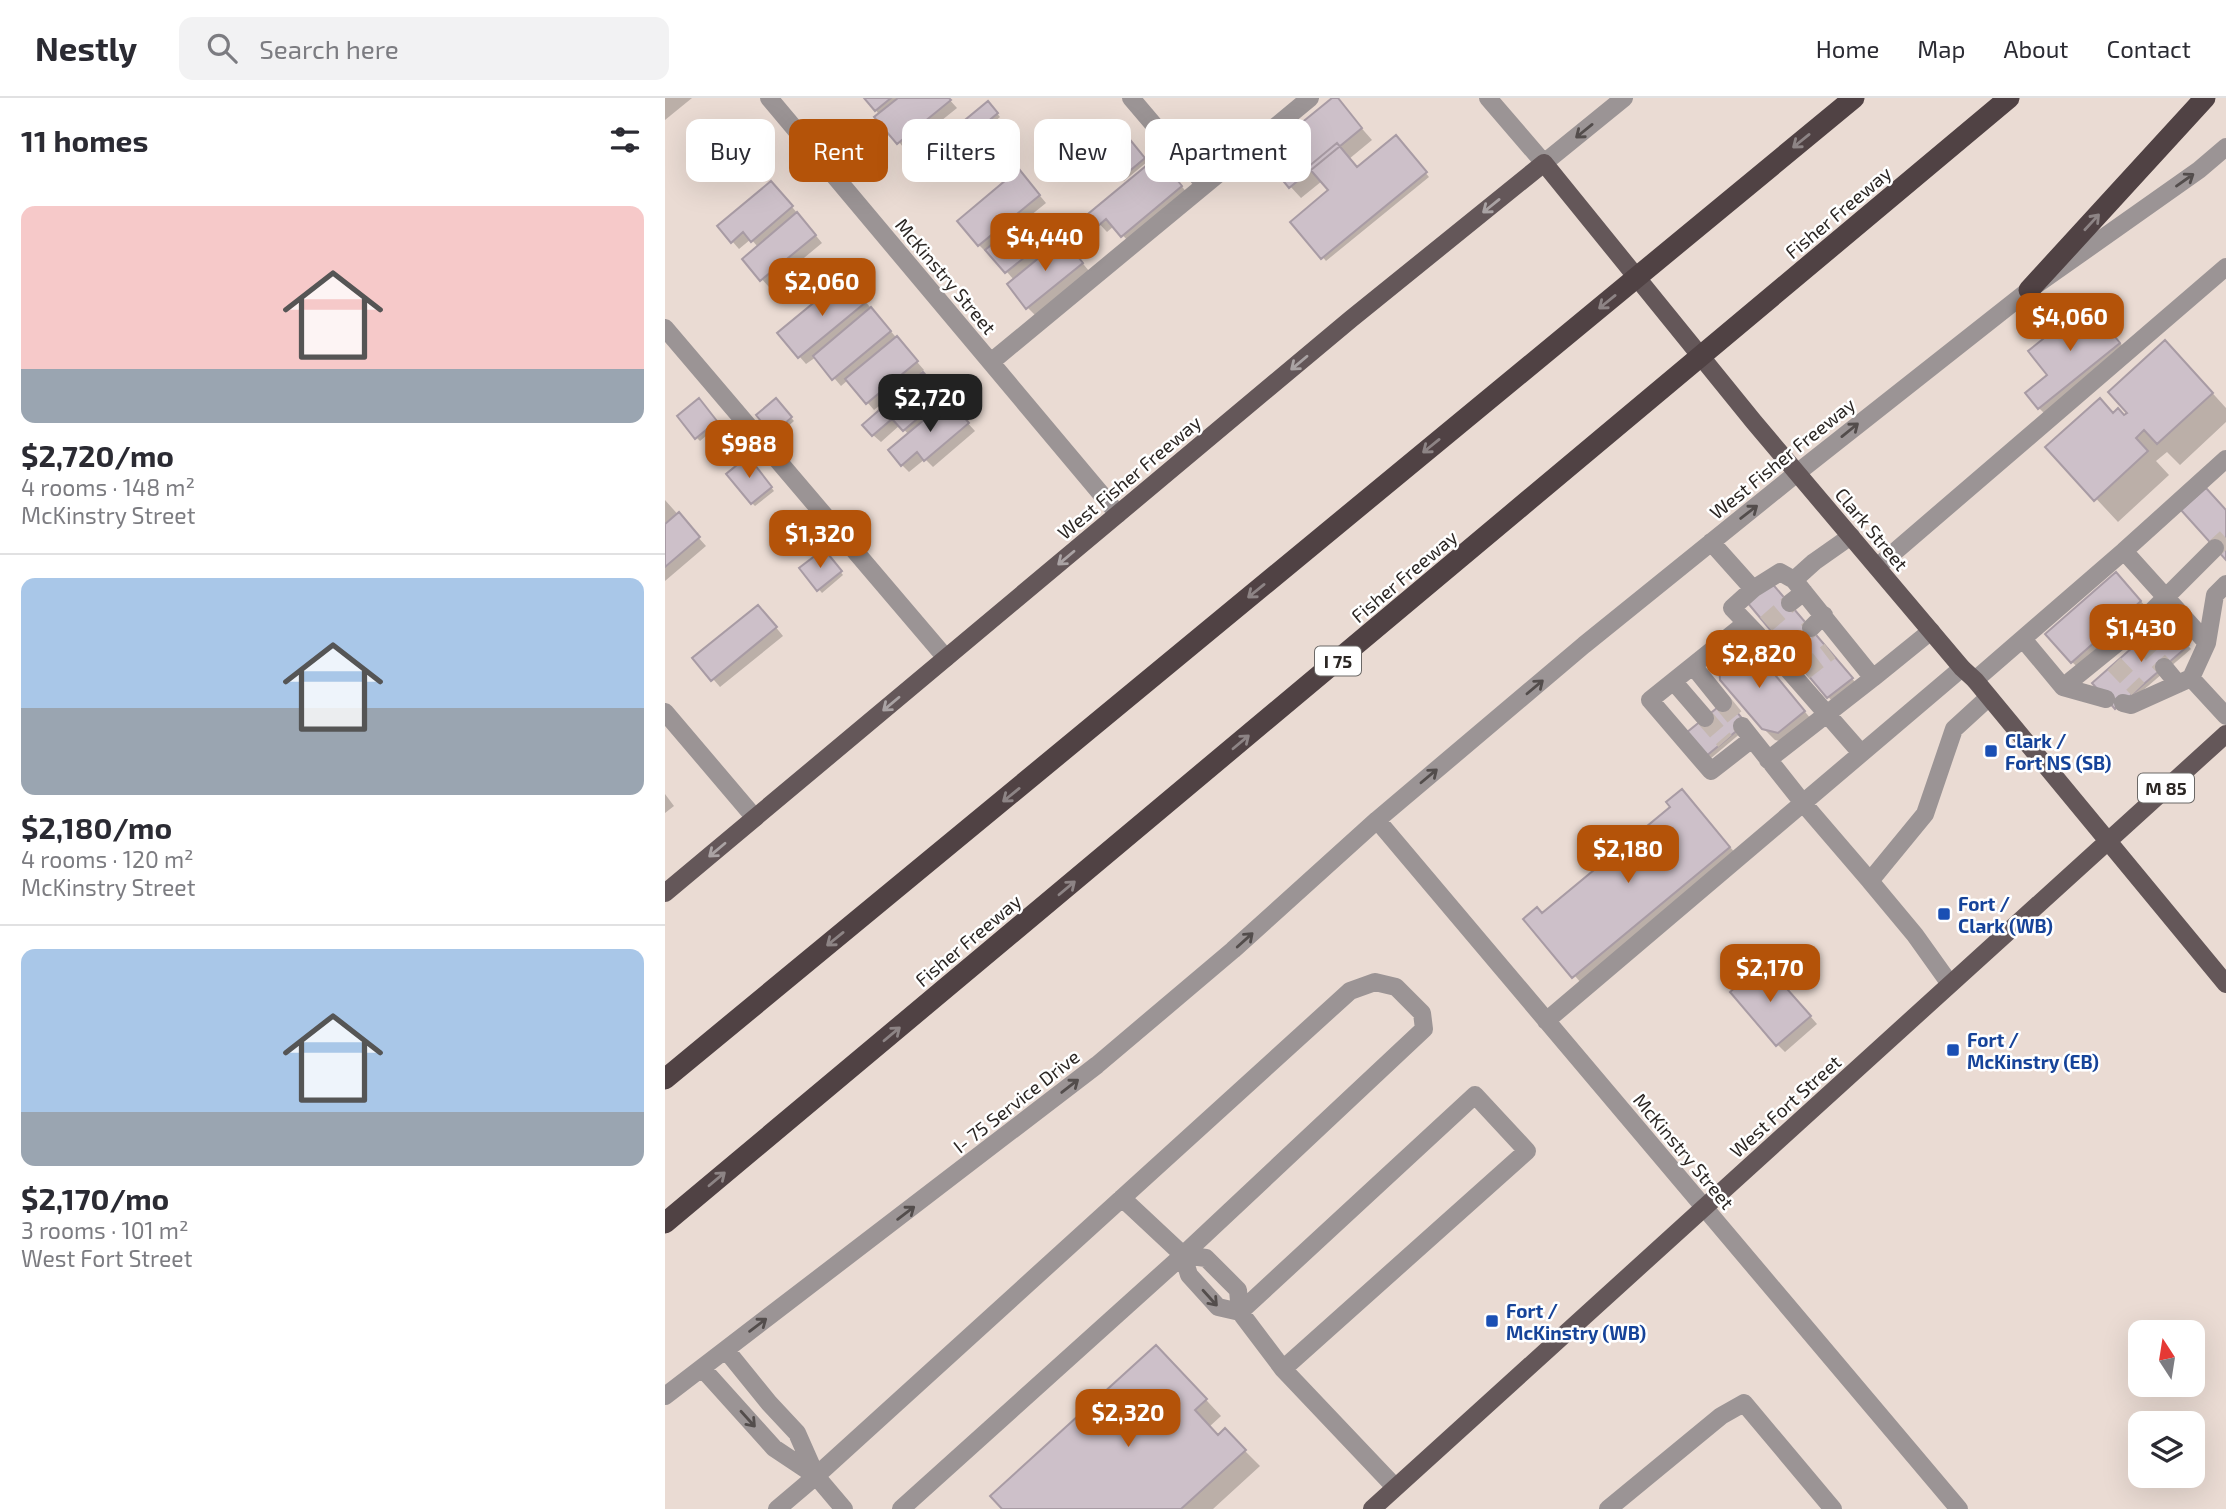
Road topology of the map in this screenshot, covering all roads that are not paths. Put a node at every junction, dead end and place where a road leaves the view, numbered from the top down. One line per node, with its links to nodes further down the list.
1 (769, 98): 15 (street, McKinstry Street)
2 (1131, 98): 11 (street)
3 (1310, 98): 11 (street)
4 (1488, 98): 10 (street, Clark Street)
5 (1624, 98): 10 (street, West Fisher Freeway, one-way to 10)
6 (1854, 98): 58 (highway, one-way to 58)
7 (2009, 98): 61 (highway, Fisher Freeway / I 75, one-way to 7)
8 (2205, 98): 13 (highway, one-way to 8)
9 (2226, 147): 13 (street, West Fisher Freeway, one-way to 9)
10 (1544, 163): 17 (main road, Clark Street); 18 (main road, West Fisher Freeway, one-way to 18)
11 (1205, 185): 15 (street)
12 (2226, 267): 23 (street)
13 (2029, 290): 17 (street, West Fisher Freeway, one-way to 13)
14 (665, 328): 32 (street)
15 (991, 362): 18 (street, McKinstry Street)
16 (2226, 459): 22 (street)
17 (1797, 472): 19 (main road, Clark Street); 20 (street, West Fisher Freeway, one-way to 17)
18 (1118, 514): 32 (main road, West Fisher Freeway, one-way to 32)
19 (1851, 536): 23 (main road, Clark Street); 26 (street)
20 (1711, 542): 25 (street); 51 (street, West Fisher Freeway, one-way to 20)
21 (2215, 548): 27 (street)
22 (2124, 551): 27 (street); 30 (street)
23 (1877, 567): 29 (main road, Clark Street)
24 (2226, 584): 31 (street)
25 (1753, 589): 26 (street); 28 (street)
26 (1796, 592): 36 (street)
27 (2167, 599): 31 (street); 39 (street)
28 (1756, 627): 33 (street); 43 (street)
29 (1931, 631): 35 (main road, Clark Street); 36 (street)
30 (2023, 639): 35 (street); 39 (street)
31 (2207, 643): 37 (street)
32 (946, 658): 50 (main road, West Fisher Freeway, one-way to 50)
33 (1694, 667): 38 (street); 41 (street)
34 (2164, 667): 37 (street)
35 (1968, 674): 40 (main road, Clark Street); 47 (street)
36 (1873, 678): 43 (street)
37 (2184, 681): 39 (street); 44 (street)
38 (1674, 682): 45 (street); 48 (street)
39 (2063, 687)
40 (1989, 697): 52 (main road, Clark Street); 53 (street)
41 (1723, 703)
42 (665, 712): 50 (street)
43 (1827, 714): 47 (street); 48 (street)
44 (2226, 716)
45 (1705, 718)
46 (2226, 734): 52 (main road, West Fort Street / M 85)
47 (1861, 753): 49 (street)
48 (1768, 760): 49 (street)
49 (1803, 803): 53 (street); 57 (street)
50 (755, 818): 54 (main road, West Fisher Freeway, one-way to 54)
51 (1377, 820): 57 (street, McKinstry Street); 64 (street, I- 75 Service Drive, one-way to 51)
52 (2109, 841): 55 (main road, West Fort Street / M 85); 56 (main road, Clark Street)
53 (1870, 881): 55 (street)
54 (665, 893)
55 (1950, 984): 60 (main road, West Fort Street / M 85)
56 (2226, 984)
57 (1546, 1021): 60 (street, McKinstry Street)
58 (665, 1079)
59 (1122, 1198): 62 (street); 62 (street); 68 (street)
60 (1704, 1207): 69 (main road, West Fort Street / M 85); 76 (street, McKinstry Street)
61 (665, 1223)
62 (1183, 1255): 63 (street, one-way to 63); 63 (street); 72 (street)
63 (1240, 1311): 66 (street); 66 (street)
64 (726, 1350): 65 (street, I- 75 Service Drive); 68 (street)
65 (702, 1368): 67 (street, I- 75 Service Drive); 68 (street, one-way to 68)
66 (1283, 1369): 69 (street)
67 (665, 1396)
68 (816, 1476): 70 (street); 71 (street)
69 (1395, 1487): 73 (main road, West Fort Street / M 85)
70 (777, 1509)
71 (844, 1509)
72 (901, 1509)
73 (1372, 1509)
74 (1608, 1509): 75 (street)
75 (1833, 1509)
76 (1959, 1509)

